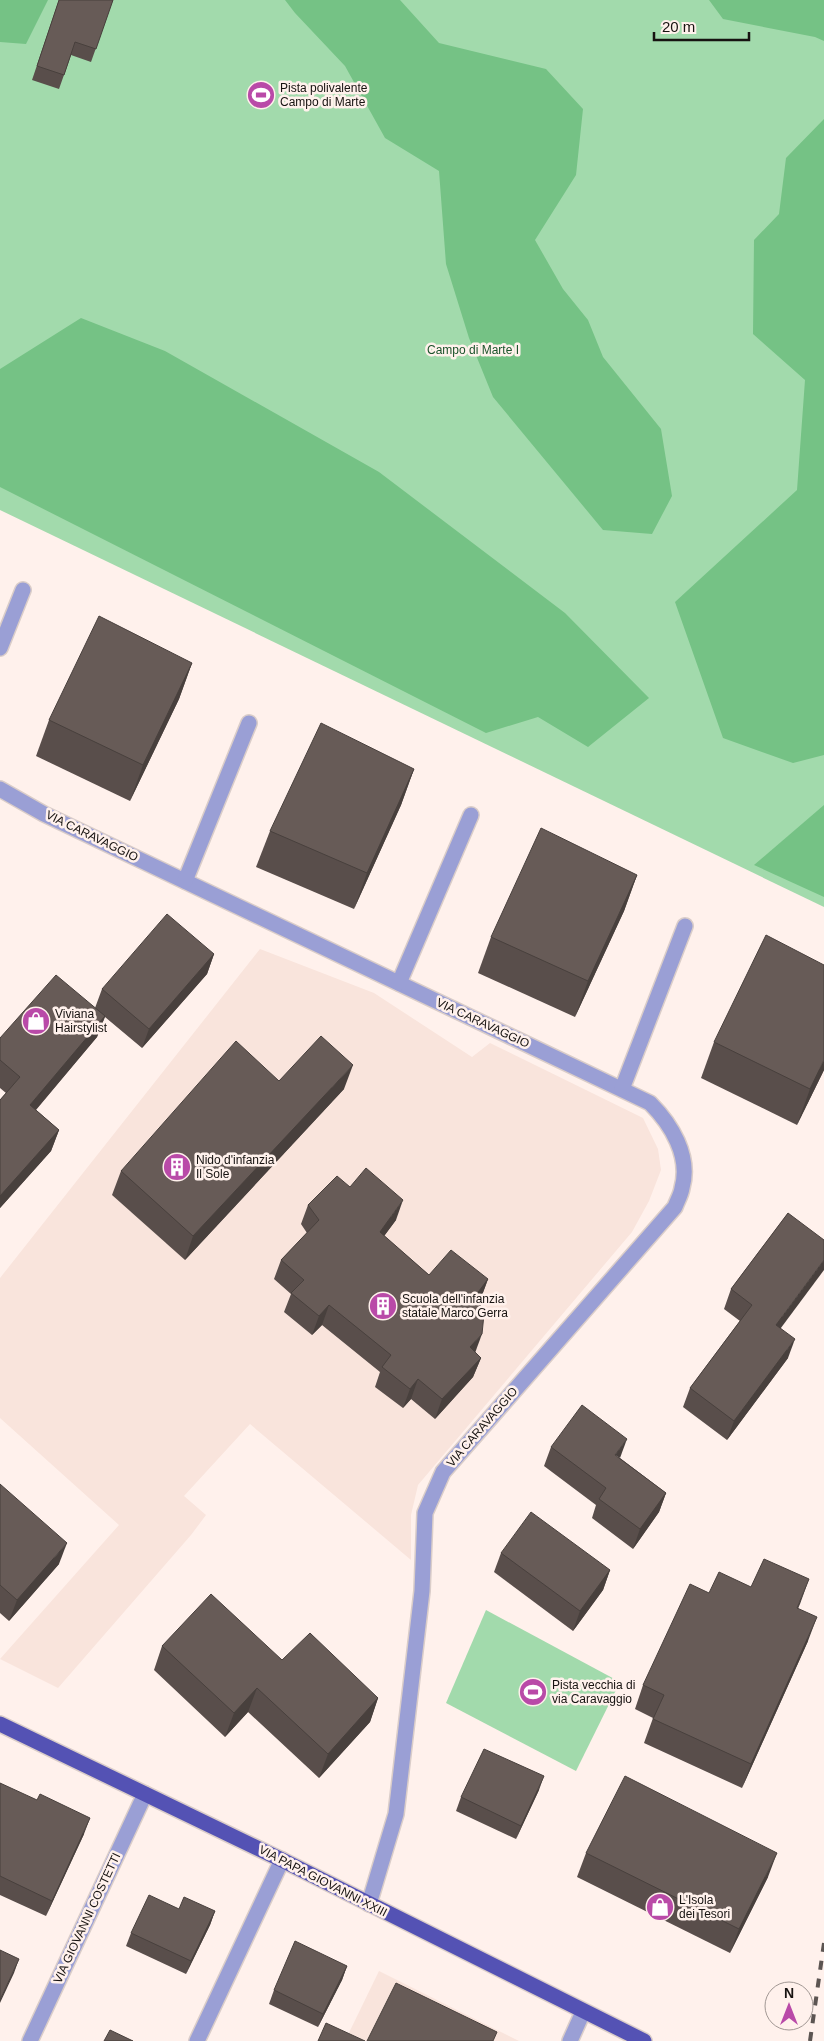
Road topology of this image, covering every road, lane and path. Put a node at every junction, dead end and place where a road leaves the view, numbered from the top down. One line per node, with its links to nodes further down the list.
1 (23, 590): 2 (street)
2 (0, 648)
3 (249, 723): 6 (street)
4 (0, 789): 6 (street, VIA CARAVAGGIO)
5 (471, 815): 8 (street)
6 (185, 880): 8 (street, VIA CARAVAGGIO)
7 (685, 926): 9 (street)
8 (399, 983): 9 (street, VIA CARAVAGGIO)
9 (622, 1089): 13 (street, VIA CARAVAGGIO)
10 (0, 1724): 11 (main road, VIA PAPA GIOVANNI XXIII)
11 (145, 1794): 12 (main road, VIA PAPA GIOVANNI XXIII); 15 (street, VIA GIOVANNI COSTETTI)
12 (282, 1860): 13 (main road, VIA PAPA GIOVANNI XXIII); 16 (street)
13 (369, 1904): 14 (main road, VIA PAPA GIOVANNI XXIII)
14 (583, 2012): 17 (street); 18 (main road, VIA PAPA GIOVANNI XXIII)
15 (30, 2041)
16 (197, 2041)
17 (570, 2041)
18 (644, 2041)

